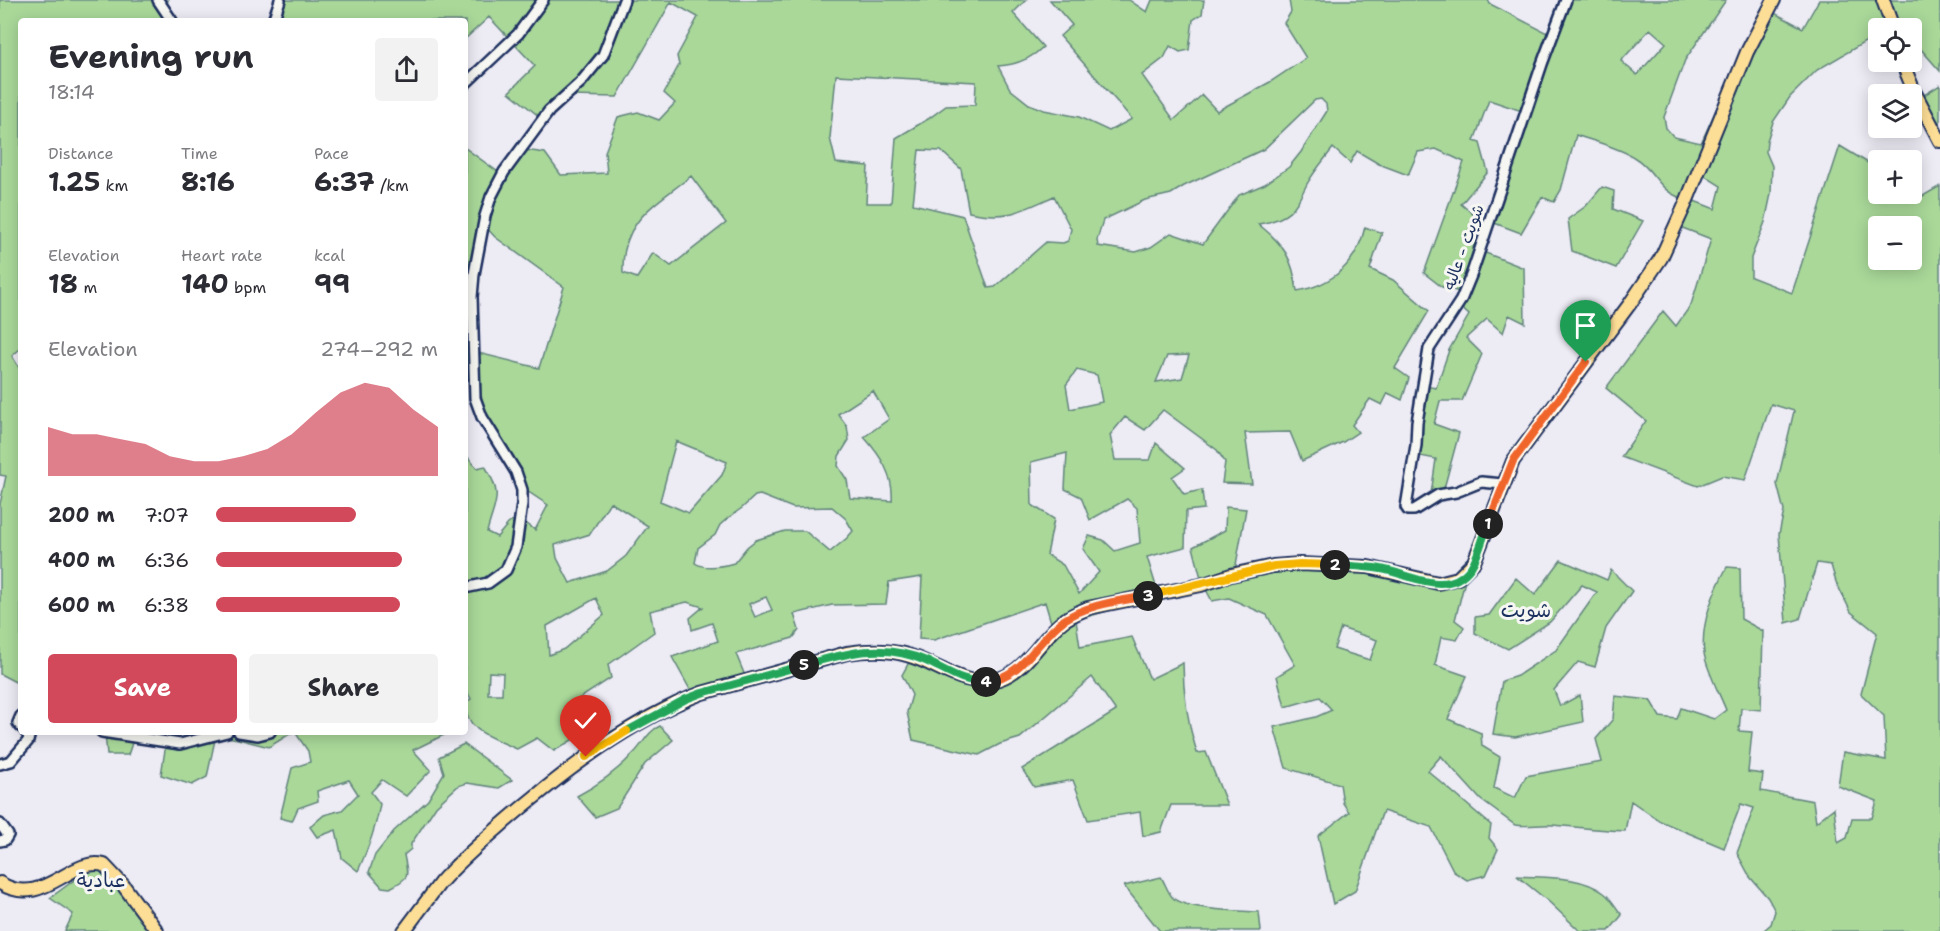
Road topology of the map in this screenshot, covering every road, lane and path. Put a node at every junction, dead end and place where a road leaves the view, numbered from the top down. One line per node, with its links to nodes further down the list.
1 (158, 0): 8 (street)
2 (280, 0): 9 (street)
3 (543, 0): 12 (street)
4 (624, 0): 15 (street)
5 (1566, 0): 14 (street, شويت - عاليه)
6 (1774, 0): 14 (main road)
7 (1883, 0): 10 (main road)
8 (170, 18)
9 (274, 18)
10 (1889, 18)
11 (1906, 72): 13 (main road)
12 (468, 81)
13 (1940, 141)
14 (1503, 484): 24 (main road)
15 (468, 587)
16 (28, 735): 19 (street)
17 (122, 735): 18 (street)
18 (215, 735)
19 (0, 764)
20 (0, 824): 21 (street)
21 (0, 841)
22 (0, 883): 23 (main road)
23 (157, 931)
24 (405, 931)

